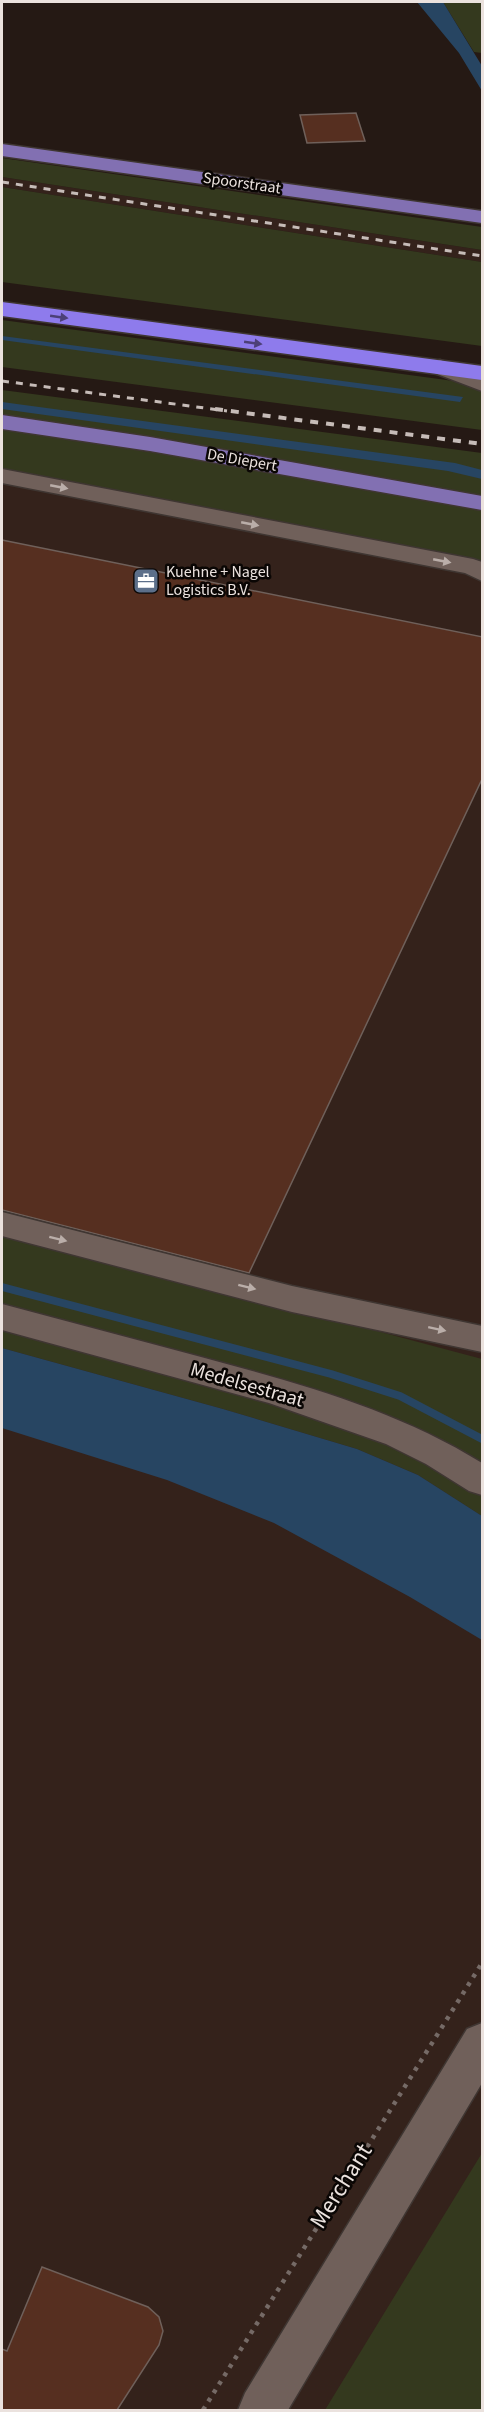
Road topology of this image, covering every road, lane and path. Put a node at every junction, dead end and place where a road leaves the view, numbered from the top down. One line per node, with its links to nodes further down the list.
1 (2, 150): 2 (main road, Spoorstraat)
2 (483, 217)
3 (2, 291): 5 (highway)
4 (2, 309): 6 (highway, one-way to 6)
5 (483, 354)
6 (440, 367): 7 (highway); 8 (street)
7 (483, 373)
8 (483, 384)
9 (2, 422): 11 (main road, De Diepert)
10 (2, 476): 12 (street, one-way to 12)
11 (483, 503)
12 (483, 573)
13 (2, 1224): 15 (street, one-way to 15)
14 (2, 1317): 16 (street, Medelsestraat)
15 (483, 1339)
16 (483, 1481)
17 (483, 1964): 19 (path, Merchant)
18 (483, 2044): 20 (street)
19 (203, 2410)
20 (262, 2410)

